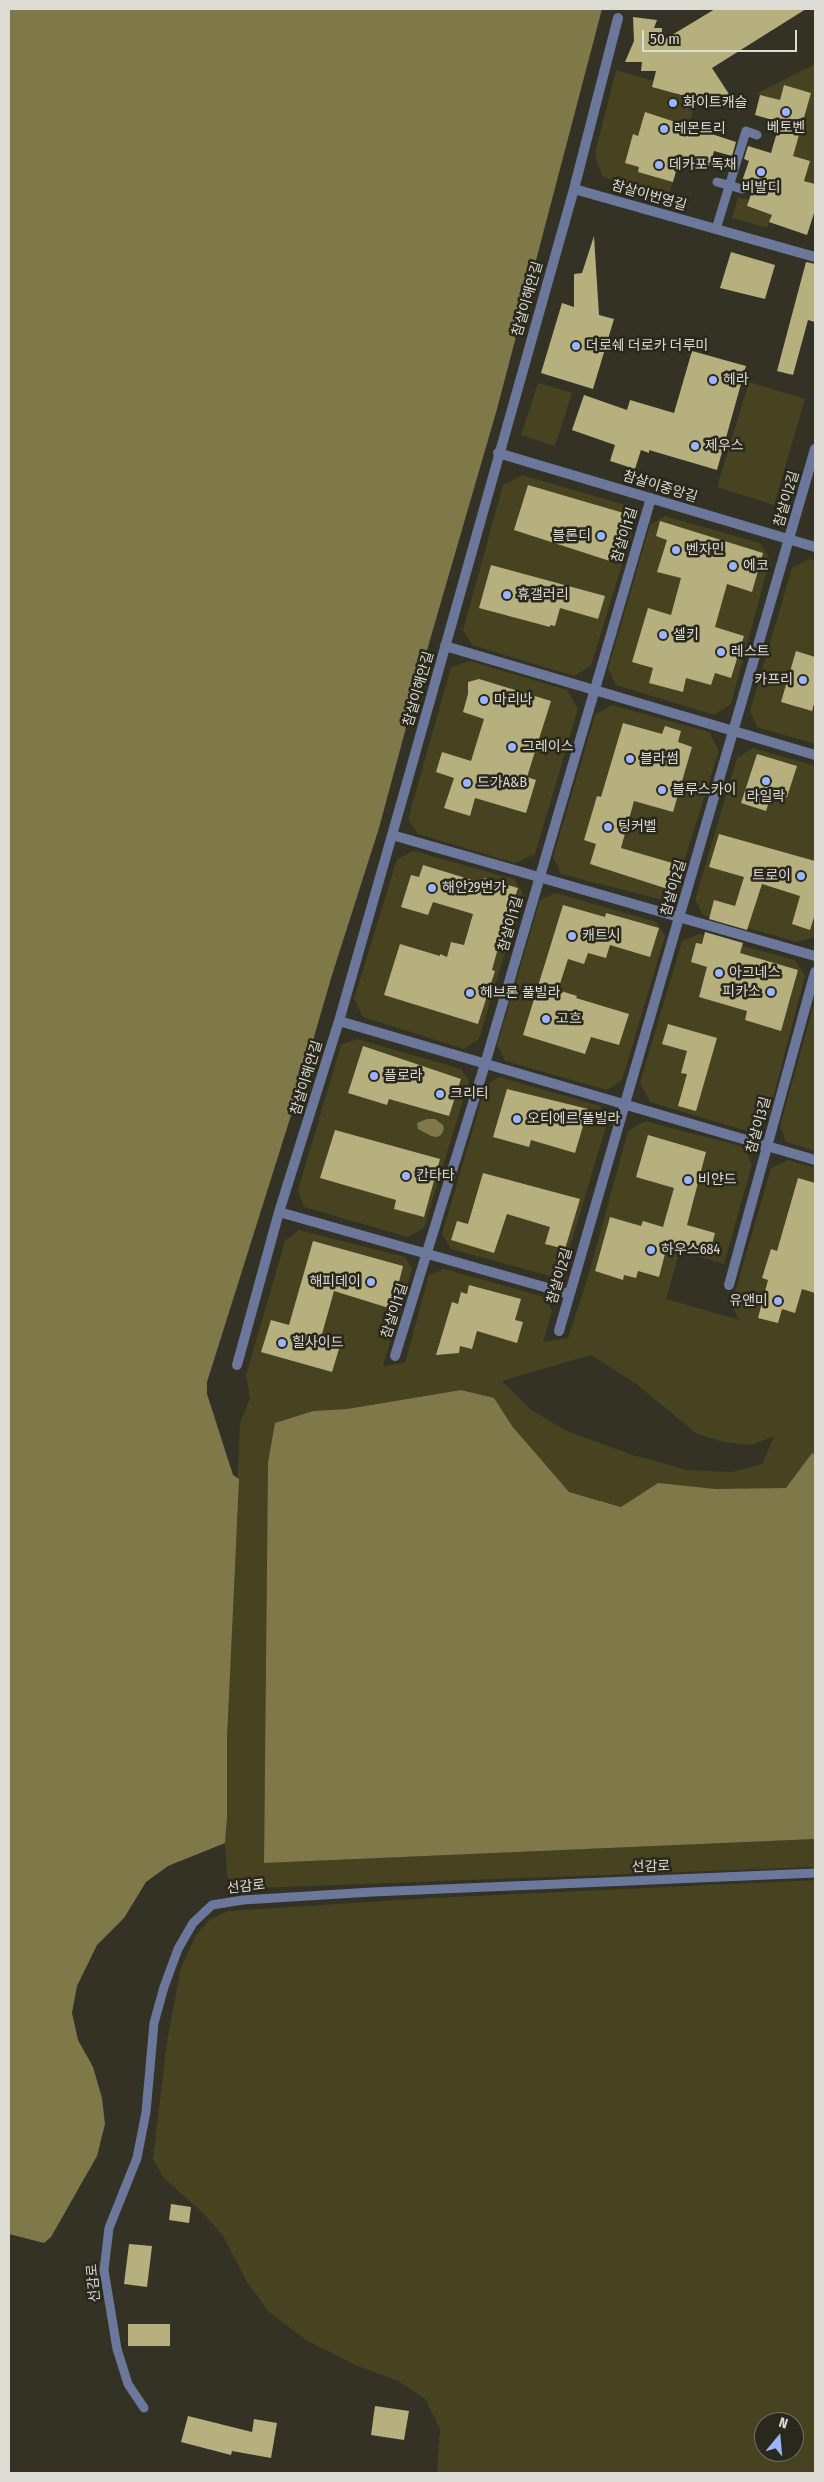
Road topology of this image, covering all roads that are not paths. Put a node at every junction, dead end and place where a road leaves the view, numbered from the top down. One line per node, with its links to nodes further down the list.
1 (618, 18): 5 (street, 참살이해안길)
2 (757, 135): 4 (lane)
3 (717, 182): 4 (lane)
4 (730, 185): 6 (lane); 7 (lane)
5 (574, 189): 7 (street, 참살이번영길); 10 (street, 참살이해안길)
6 (742, 189)
7 (716, 229): 8 (street, 참살이번영길)
8 (815, 257)
9 (815, 451): 12 (street, 참살이2길)
10 (498, 453): 11 (street, 참살이중앙길); 14 (street, 참살이해안길)
11 (651, 498): 12 (street, 참살이중앙길); 15 (street, 참살이1길)
12 (789, 539): 13 (street, 참살이중앙길); 16 (street, 참살이2길)
13 (815, 547)
14 (445, 646): 15 (street); 18 (street, 참살이해안길)
15 (593, 690): 16 (street); 19 (street, 참살이1길)
16 (734, 731): 17 (street); 20 (street, 참살이2길)
17 (815, 755)
18 (392, 835): 19 (street); 23 (street, 참살이해안길)
19 (540, 876): 20 (street); 24 (street, 참살이1길)
20 (680, 918): 21 (street); 25 (street, 참살이2길)
21 (815, 956)
22 (815, 972): 26 (street, 참살이3길)
23 (339, 1021): 24 (street); 28 (street, 참살이해안길)
24 (485, 1064): 25 (street); 29 (street, 참살이1길)
25 (625, 1104): 26 (street); 31 (street, 참살이2길)
26 (768, 1146): 27 (street); 30 (street, 참살이3길)
27 (815, 1160)
28 (279, 1212): 29 (street); 34 (street, 참살이해안길)
29 (428, 1253): 31 (street); 33 (street, 참살이1길)
30 (729, 1285)
31 (570, 1294): 32 (street, 참살이2길)
32 (559, 1331)
33 (395, 1356)
34 (237, 1365)
35 (815, 1873): 36 (lane, 선감로)
36 (144, 2408)

